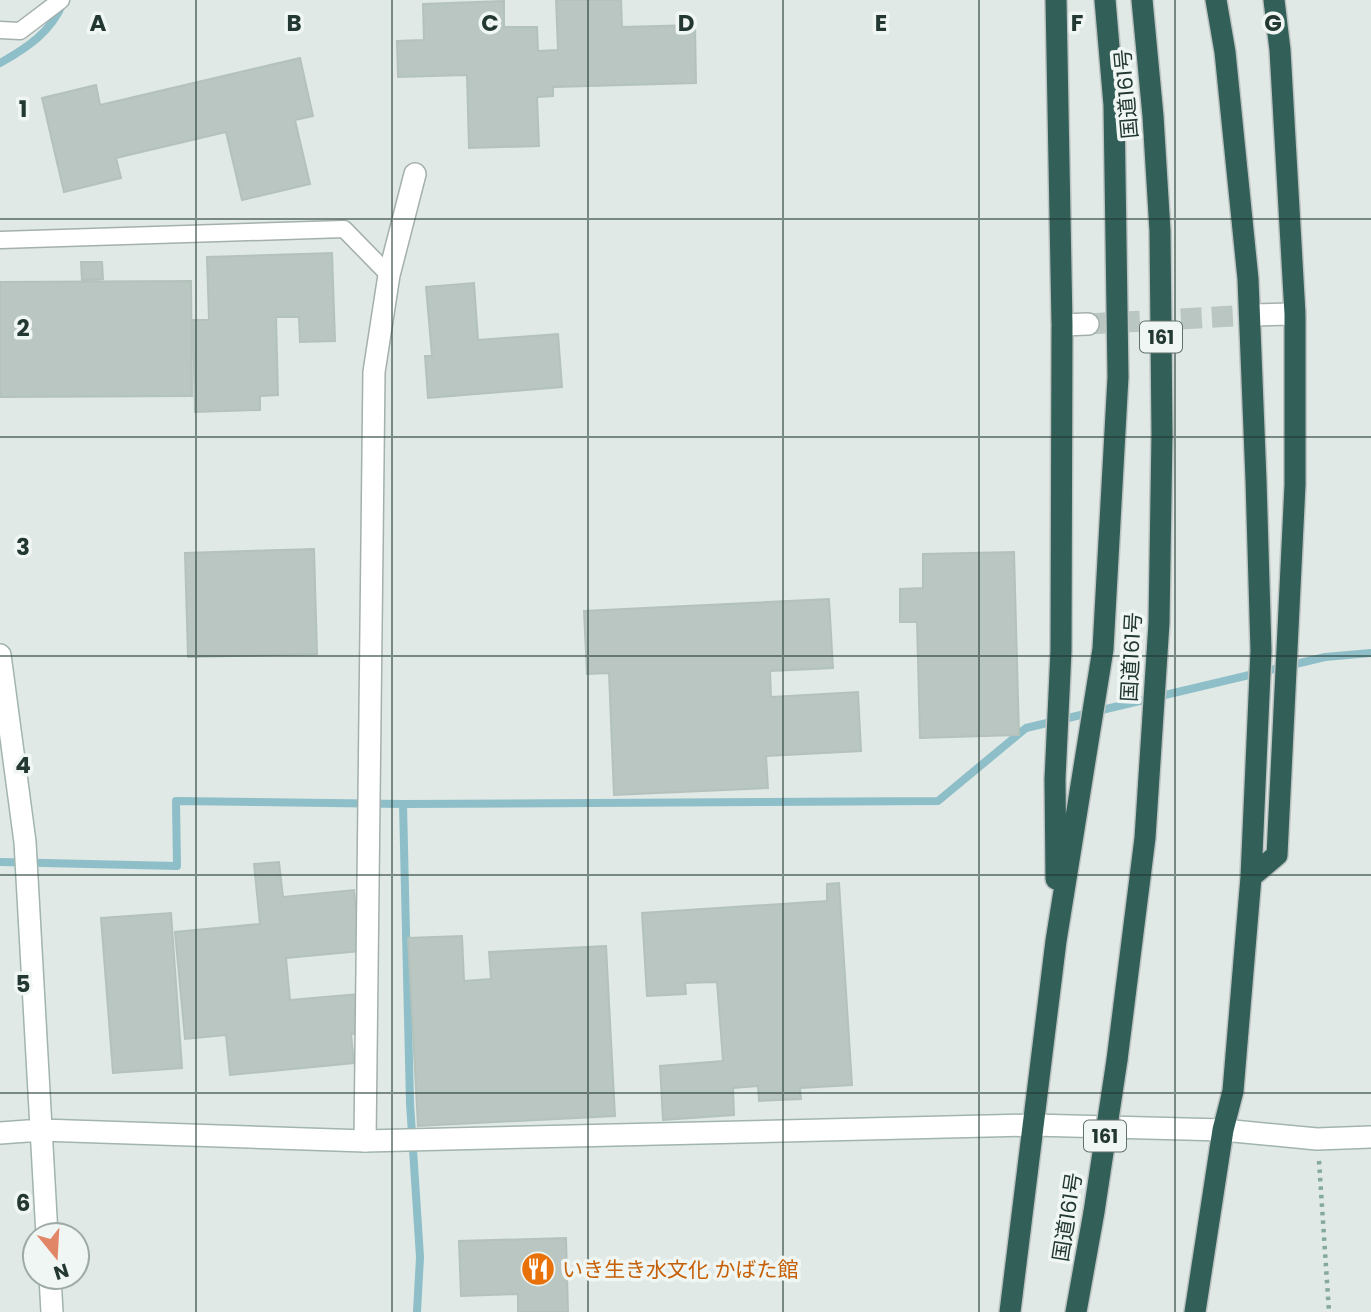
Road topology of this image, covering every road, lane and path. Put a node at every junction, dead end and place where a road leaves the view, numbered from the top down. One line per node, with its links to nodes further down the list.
1 (61, 0): 7 (lane)
2 (1056, 0): 14 (highway)
3 (1105, 0): 17 (highway)
4 (1142, 0): 29 (highway, 国道161号 / 161, bridge)
5 (1216, 0): 16 (highway)
6 (1274, 0): 11 (highway)
7 (0, 30)
8 (415, 174): 10 (street)
9 (0, 240): 10 (lane)
10 (389, 275): 24 (street)
11 (1295, 314): 12 (street); 16 (highway)
12 (1253, 315)
13 (1088, 324): 14 (street)
14 (1062, 325): 17 (highway)
15 (0, 655): 19 (street)
16 (1251, 877): 20 (highway)
17 (1056, 941): 18 (highway)
18 (1033, 1125): 20 (street); 24 (street); 28 (highway)
19 (41, 1130): 21 (street); 24 (street); 25 (street)
20 (1223, 1130): 23 (street); 30 (highway)
21 (0, 1133)
22 (1371, 1137): 23 (street)
23 (1317, 1139): 31 (path)
24 (365, 1141)
25 (46, 1221)
26 (51, 1291): 27 (street)
27 (52, 1312)
28 (1010, 1312)
29 (1076, 1312)
30 (1195, 1312)
31 (1329, 1312)

